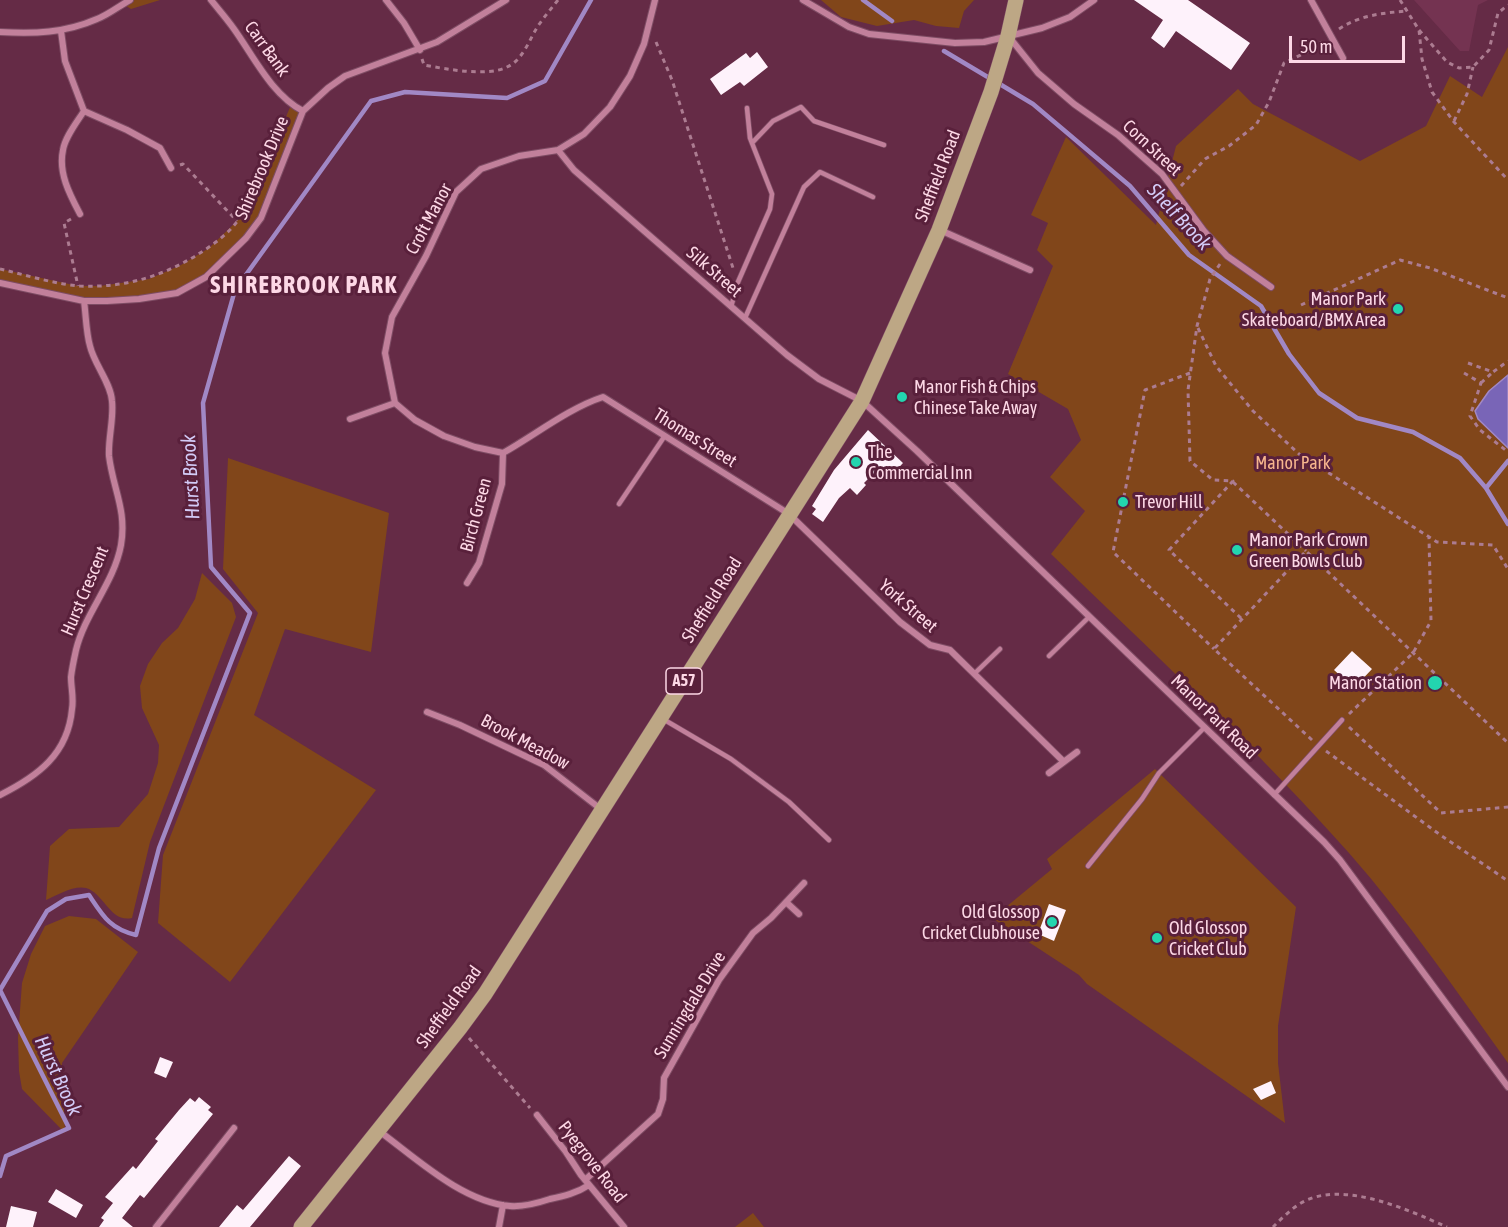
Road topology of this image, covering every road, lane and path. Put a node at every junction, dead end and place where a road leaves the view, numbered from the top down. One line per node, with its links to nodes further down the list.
1 (130, 0): 17 (street)
2 (211, 0): 23 (street, Carr Bank)
3 (386, 0): 20 (street)
4 (506, 0): 20 (street, Shirebrook Drive)
5 (558, 0): 20 (path)
6 (655, 0): 14 (street, Croft Manor)
7 (803, 0): 19 (street)
8 (1016, 0): 19 (main road, A57)
9 (1094, 0): 19 (street)
10 (1311, 0): 18 (street)
11 (1400, 0): 13 (path)
12 (1508, 5): 22 (path)
13 (1407, 11): 15 (path); 18 (path)
14 (649, 26): 30 (street, Croft Manor); 41 (path)
15 (1419, 30): 22 (path); 27 (path)
16 (0, 32): 17 (street)
17 (61, 32): 25 (street)
18 (1331, 35): 21 (street); 33 (path)
19 (1008, 36): 33 (street, Corn Street); 37 (main road, Sheffield Road / A57)
20 (420, 50): 26 (street, Shirebrook Drive)
21 (1343, 58)
22 (1473, 67): 27 (path)
23 (291, 105): 26 (street, Carr Bank); 36 (path)
24 (747, 108): 28 (lane)
25 (84, 111): 31 (street); 35 (street)
26 (303, 111): 46 (street, Shirebrook Drive)
27 (1454, 122): 32 (path)
28 (752, 143): 29 (lane); 41 (lane)
29 (884, 146)
30 (558, 150): 48 (street, Silk Street); 58 (street, Croft Manor)
31 (171, 168): 36 (path)
32 (1508, 180)
33 (1177, 192): 44 (street, Corn Street)
34 (873, 197): 49 (lane)
35 (80, 214): 43 (path)
36 (237, 221): 43 (path)
37 (939, 230): 40 (street); 57 (main road, Sheffield Road / A57)
38 (1221, 263): 50 (path)
39 (0, 269): 43 (path)
40 (1030, 270)
41 (738, 282): 48 (lane)
42 (0, 283): 46 (street, Shirebrook Drive)
43 (78, 286)
44 (1271, 287)
45 (1508, 298): 47 (path)
46 (84, 301): 86 (street, Hurst Crescent)
47 (1301, 306)
48 (731, 307): 49 (street, Silk Street)
49 (745, 318): 57 (street, Silk Street)
50 (1197, 326): 54 (path); 66 (path)
51 (1508, 361): 53 (path)
52 (1468, 363): 53 (path)
53 (1492, 372): 56 (path)
54 (1190, 373): 63 (path); 73 (path)
55 (1464, 373): 56 (path)
56 (1481, 383): 61 (path)
57 (862, 401): 65 (main road, Sheffield Road / A57); 70 (street, Manor Park Road)
58 (395, 403): 59 (street); 62 (street)
59 (350, 419)
60 (664, 437): 62 (street, Thomas Street); 64 (lane); 65 (street, Thomas Street)
61 (1508, 452)
62 (503, 453): 69 (street, Birch Green)
63 (1233, 481): 67 (path); 71 (path)
64 (619, 504)
65 (789, 514): 76 (street, York Street); 78 (main road, Sheffield Road / A57)
66 (1429, 538): 68 (path); 74 (path)
67 (1306, 551): 71 (path); 74 (path)
68 (1508, 569)
69 (467, 583)
70 (1089, 617): 75 (lane); 80 (street, Manor Park Road)
71 (1243, 620): 73 (path)
72 (1000, 649): 76 (lane)
73 (1214, 649): 82 (path)
74 (1413, 653): 79 (path); 81 (path)
75 (1049, 656)
76 (974, 674): 84 (street, York Street)
77 (427, 712): 89 (street, Brook Meadow)
78 (661, 718): 89 (main road, Sheffield Road / A57); 90 (lane)
79 (1342, 720): 82 (lane); 88 (path)
80 (1204, 728): 87 (street, Manor Park Road); 91 (lane)
81 (1508, 743)
82 (1319, 746): 87 (lane); 92 (path)
83 (1077, 752): 84 (street)
84 (1064, 762): 85 (street)
85 (1049, 773)
86 (0, 795)
87 (1274, 795): 97 (street, Manor Park Road)
88 (1508, 807)
89 (603, 810): 96 (main road, Sheffield Road / A57)
90 (829, 840)
91 (1088, 866)
92 (1508, 881)
93 (804, 883): 94 (street, Sunningdale Drive)
94 (786, 902): 95 (street); 101 (street, Sunningdale Drive)
95 (799, 914)
96 (460, 1028): 98 (path); 100 (main road, Sheffield Road / A57)
97 (1508, 1087)
98 (537, 1115): 101 (street, Pyegrove Road)
99 (234, 1128): 103 (street)
100 (379, 1131): 102 (street); 104 (main road, Sheffield Road / A57)
101 (587, 1182): 102 (street, Sunningdale Drive); 106 (street, Pyegrove Road)
102 (503, 1205): 105 (street)
103 (156, 1227)
104 (301, 1227)
105 (499, 1227)
106 (624, 1227)
107 (1273, 1227): 108 (path)
108 (1447, 1227)

